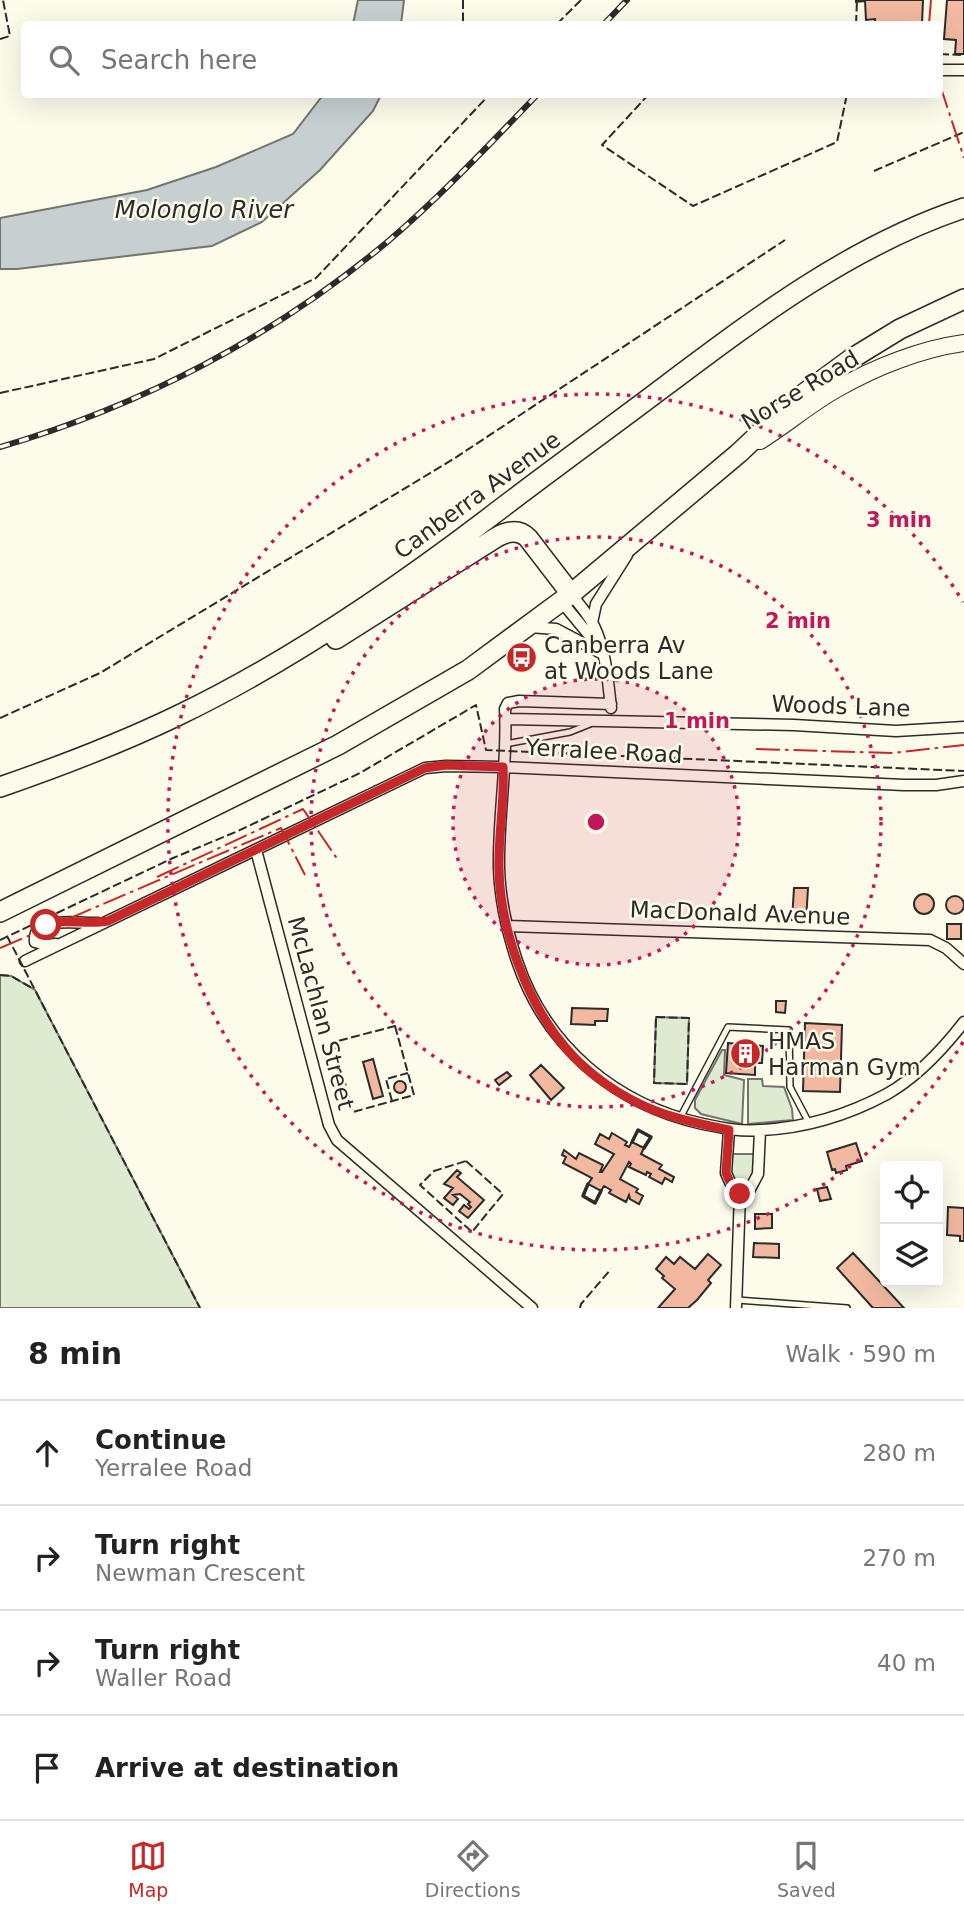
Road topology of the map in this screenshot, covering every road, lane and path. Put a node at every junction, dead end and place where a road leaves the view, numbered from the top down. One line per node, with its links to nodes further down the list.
1 (943, 70): 2 (street)
2 (964, 70)
3 (964, 208): 7 (highway, Canberra Avenue)
4 (964, 299): 6 (highway)
5 (964, 343): 6 (main road, Norse Road)
6 (739, 453): 9 (highway)
7 (516, 496): 8 (highway); 15 (highway, Canberra Avenue)
8 (513, 532): 10 (highway); 15 (highway)
9 (638, 538): 10 (highway); 11 (street)
10 (566, 597): 11 (street); 12 (highway); 13 (street)
11 (592, 623): 13 (street)
12 (528, 627): 13 (street); 25 (highway)
13 (602, 652): 14 (street)
14 (611, 704): 16 (street); 18 (street)
15 (181, 714): 23 (highway, Canberra Avenue)
16 (506, 719): 17 (street, Woods Lane); 20 (street)
17 (596, 721): 18 (street, Woods Lane); 20 (lane)
18 (613, 721): 19 (street, Woods Lane)
19 (964, 727)
20 (505, 744): 21 (street)
21 (503, 767): 22 (street, Yerralee Road); 24 (street, Yerralee Road); 27 (street)
22 (964, 781)
23 (0, 787)
24 (256, 850): 26 (street, Yerralee Road); 39 (street, McLachlan Street)
25 (0, 912)
26 (108, 921): 28 (street, Yerralee Road); 28 (street, Yerralee Road)
27 (507, 926): 30 (street, MacDonald Avenue); 32 (street)
28 (62, 943): 29 (street, Yerralee Road)
29 (25, 961)
30 (964, 964)
31 (964, 1022): 33 (street)
32 (680, 1118): 33 (lane); 34 (street)
33 (808, 1123): 35 (street)
34 (729, 1130): 35 (street); 36 (street)
35 (760, 1131): 36 (street)
36 (740, 1194): 37 (street)
37 (737, 1304): 38 (lane)
38 (800, 1306): 40 (lane)
39 (532, 1308)
40 (847, 1308)

